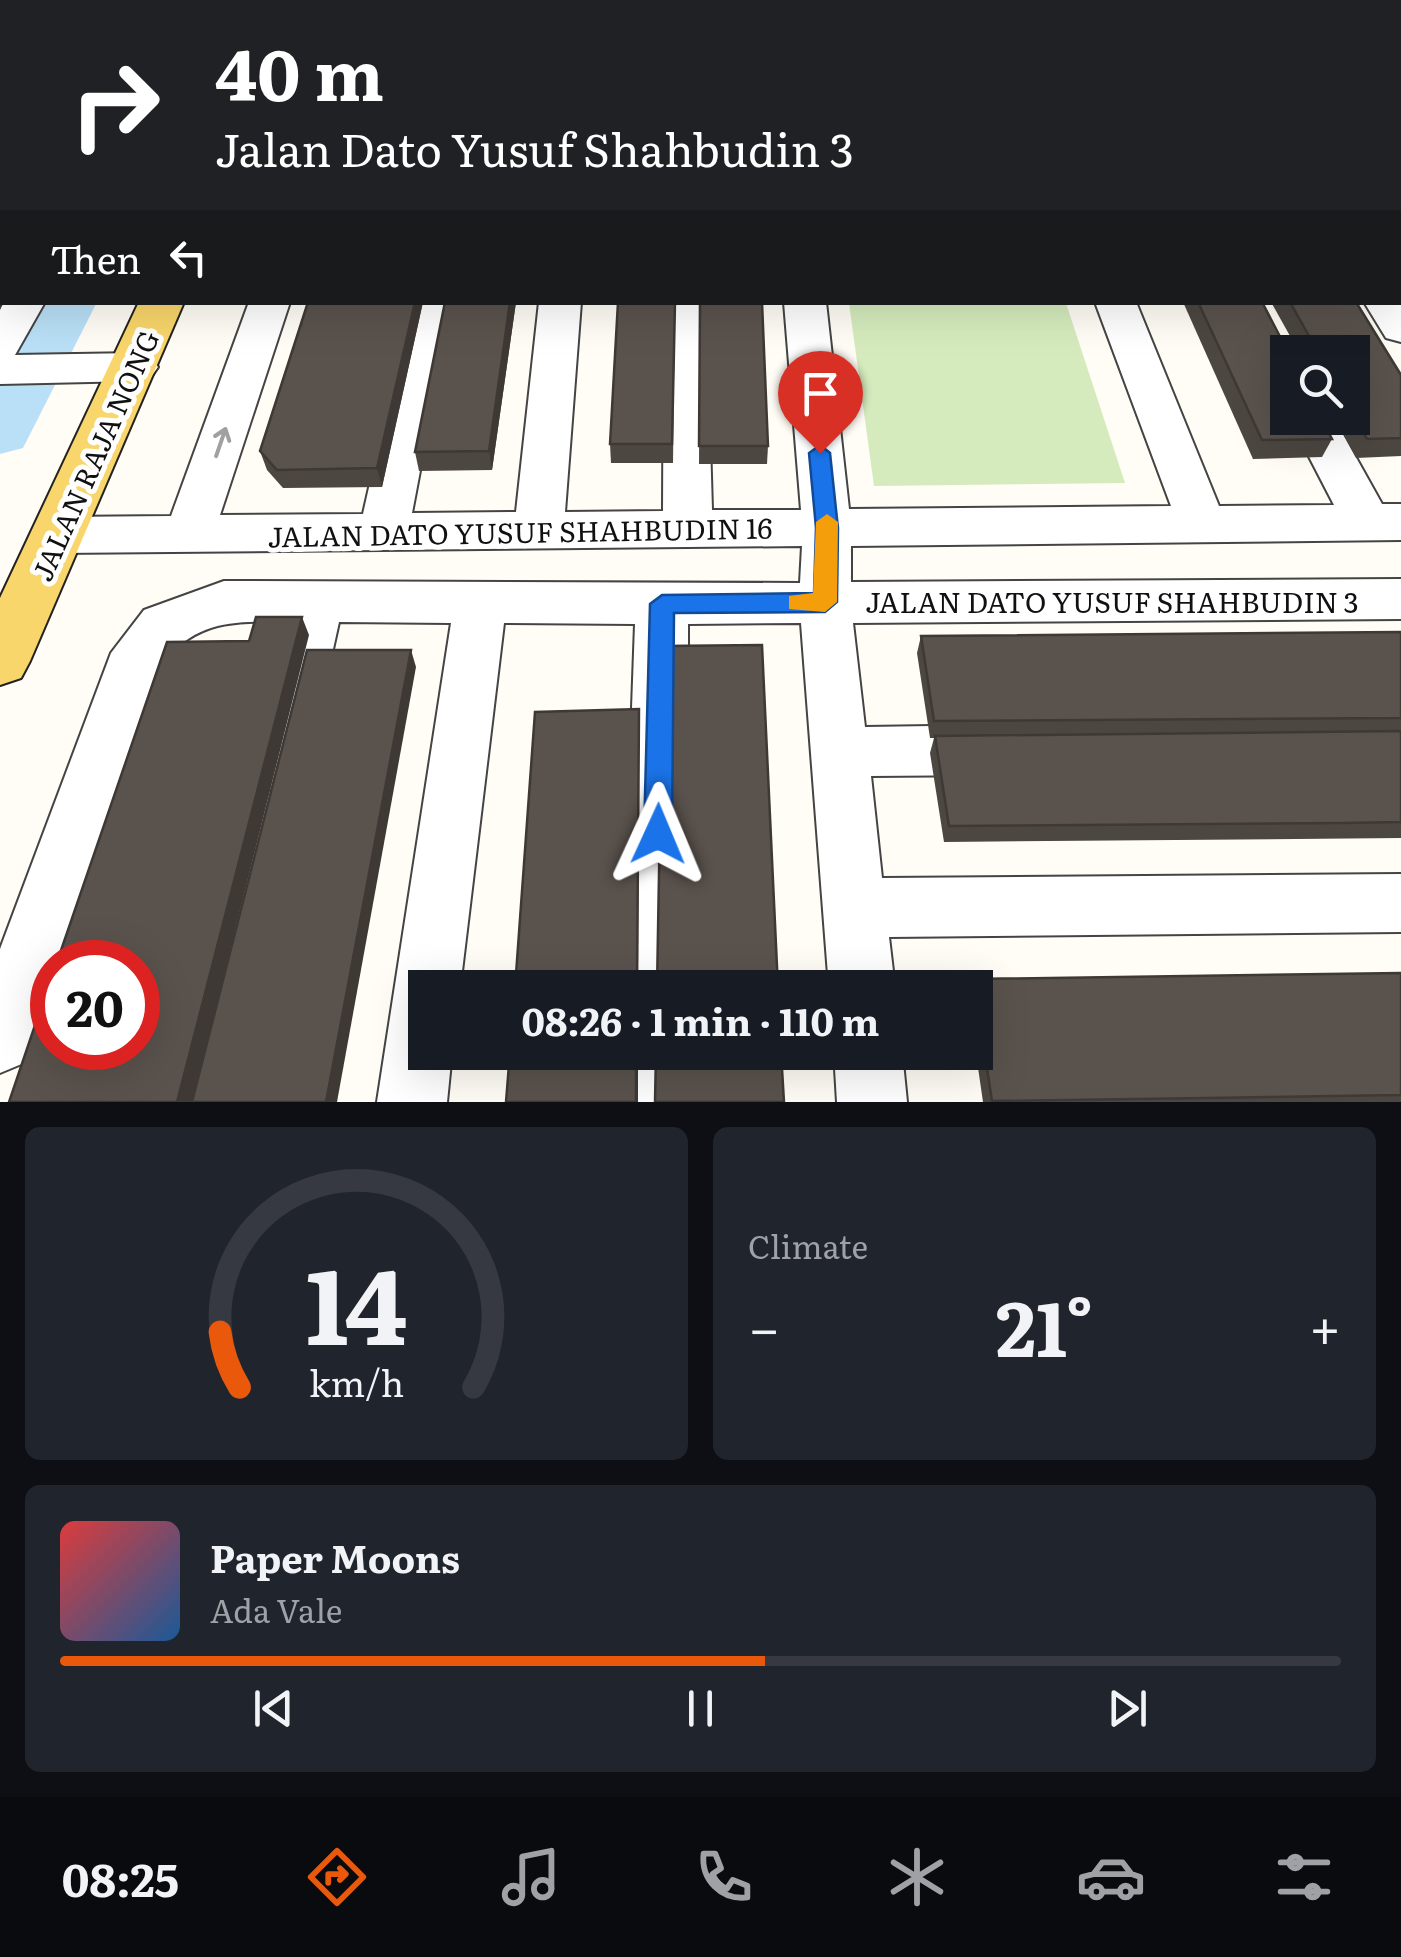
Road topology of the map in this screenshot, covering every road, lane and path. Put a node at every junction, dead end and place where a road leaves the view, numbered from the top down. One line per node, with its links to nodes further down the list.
1 (26, 305): 11 (street)
2 (161, 305): 12 (main road, JALAN RAJA NONG)
3 (269, 305): 20 (street, one-way to 3)
4 (431, 305): 19 (street)
5 (560, 305): 18 (street)
6 (685, 305): 17 (street)
7 (805, 305): 16 (street)
8 (1116, 305): 15 (street)
9 (1386, 305): 10 (street)
10 (1401, 329)
11 (17, 363): 12 (street)
12 (136, 367): 21 (main road, JALAN RAJA NONG)
13 (1324, 435): 14 (street)
14 (1384, 522): 15 (street, JALAN DATO YUSUF SHAHBUDIN 16)
15 (1202, 524): 16 (street, JALAN DATO YUSUF SHAHBUDIN 16)
16 (827, 528): 17 (street, JALAN DATO YUSUF SHAHBUDIN 16); 25 (street)
17 (688, 529): 18 (street, JALAN DATO YUSUF SHAHBUDIN 16)
18 (539, 531): 19 (street, JALAN DATO YUSUF SHAHBUDIN 16)
19 (384, 532): 20 (street, JALAN DATO YUSUF SHAHBUDIN 16)
20 (189, 534): 21 (street, JALAN DATO YUSUF SHAHBUDIN 16)
21 (59, 535): 27 (main road, JALAN RAJA NONG)
22 (318, 598): 24 (street, JALAN DATO YUSUF SHAHBUDIN 3); 30 (street); 36 (street, JALAN DATO YUSUF SHAHBUDIN 3)
23 (1401, 599): 25 (street, JALAN DATO YUSUF SHAHBUDIN 3)
24 (481, 600): 26 (street, JALAN DATO YUSUF SHAHBUDIN 3); 33 (street)
25 (825, 602): 26 (street, JALAN DATO YUSUF SHAHBUDIN 3); 29 (street)
26 (662, 604): 34 (street)
27 (0, 661)
28 (1052, 749): 29 (street)
29 (840, 752): 32 (street)
30 (267, 811)
31 (1401, 903): 32 (street)
32 (854, 908): 35 (street)
33 (430, 970)
34 (656, 970)
35 (860, 970)
36 (0, 1038)
37 (416, 1070): 40 (street)
38 (654, 1070): 41 (street)
39 (869, 1070): 42 (street)
40 (412, 1102)
41 (654, 1102)
42 (872, 1102)

